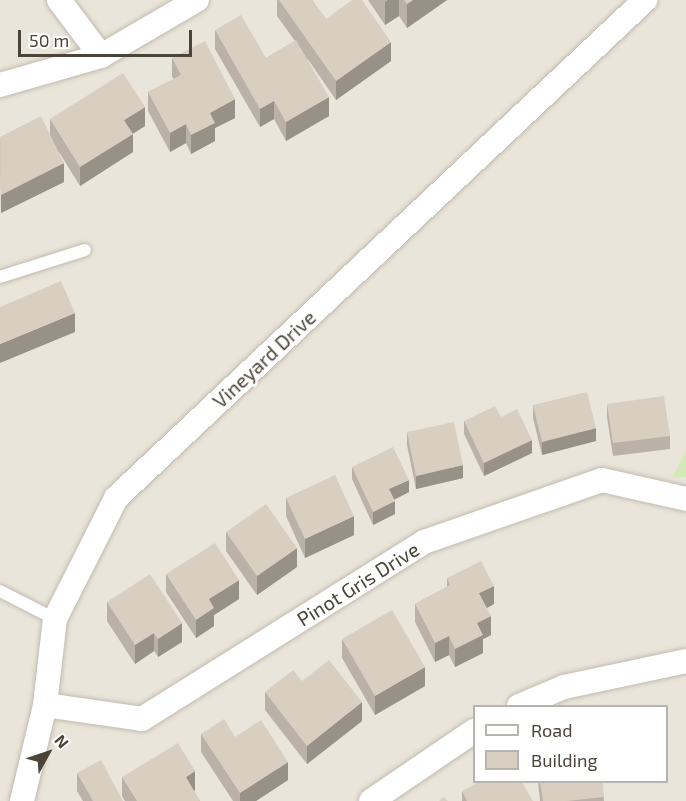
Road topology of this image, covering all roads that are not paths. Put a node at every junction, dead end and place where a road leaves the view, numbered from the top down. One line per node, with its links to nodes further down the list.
1 (59, 0): 4 (street)
2 (197, 0): 4 (street)
3 (645, 0): 10 (street, Vineyard Drive)
4 (101, 56): 5 (street)
5 (0, 85)
6 (85, 250): 7 (lane)
7 (0, 278)
8 (686, 499): 12 (street, Pinot Gris Drive)
9 (0, 591): 10 (lane)
10 (55, 620): 12 (street, Vineyard Drive)
11 (686, 661): 13 (street)
12 (45, 705): 15 (street, Vineyard Drive)
13 (521, 705)
14 (473, 732): 16 (street)
15 (21, 801)
16 (370, 801)

